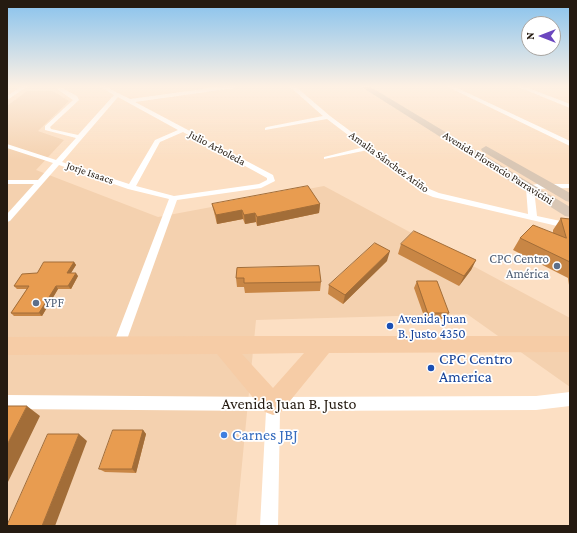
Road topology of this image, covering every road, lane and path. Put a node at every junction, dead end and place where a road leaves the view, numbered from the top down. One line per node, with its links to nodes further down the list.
1 (64, 111): 11 (street)
2 (102, 111): 11 (street)
3 (147, 111): 10 (street, Julio Arboleda)
4 (321, 111): 8 (street, Amalia Sánchez Ariño)
5 (404, 111): 22 (main road, Avenida Florencio Parravicini)
6 (421, 111): 19 (main road, Avenida Florencio Parravicini)
7 (501, 111): 12 (street)
8 (328, 117): 9 (street); 14 (street, Amalia Sánchez Ariño)
9 (267, 129)
10 (183, 130): 21 (street); 23 (street, Julio Arboleda)
11 (80, 137): 16 (street)
12 (570, 144)
13 (7, 146): 16 (street, Jorje Isaacs)
14 (369, 148): 15 (street); 26 (street, Amalia Sánchez Ariño)
15 (326, 158)
16 (58, 162): 18 (street); 21 (street, Jorje Isaacs)
17 (7, 182): 18 (street)
18 (41, 182): 27 (street)
19 (549, 186): 20 (street); 22 (street); 24 (main road, Avenida Florencio Parravicini)
20 (570, 186)
21 (131, 187): 23 (street, Jorje Isaacs)
22 (530, 188): 25 (main road, Avenida Florencio Parravicini); 26 (street)
23 (174, 198): 32 (street)
24 (570, 198)
25 (570, 213)
26 (533, 217): 28 (street, Amalia Sánchez Ariño)
27 (7, 219)
28 (570, 226)
29 (221, 344): 30 (main road); 32 (main road); 36 (main road)
30 (325, 344): 31 (main road); 36 (main road)
31 (570, 344)
32 (119, 345): 33 (main road)
33 (7, 346)
34 (570, 399): 36 (street, Avenida Juan B. Justo)
35 (7, 402): 36 (street, Avenida Juan B. Justo)
36 (273, 404): 37 (street)
37 (269, 526)

